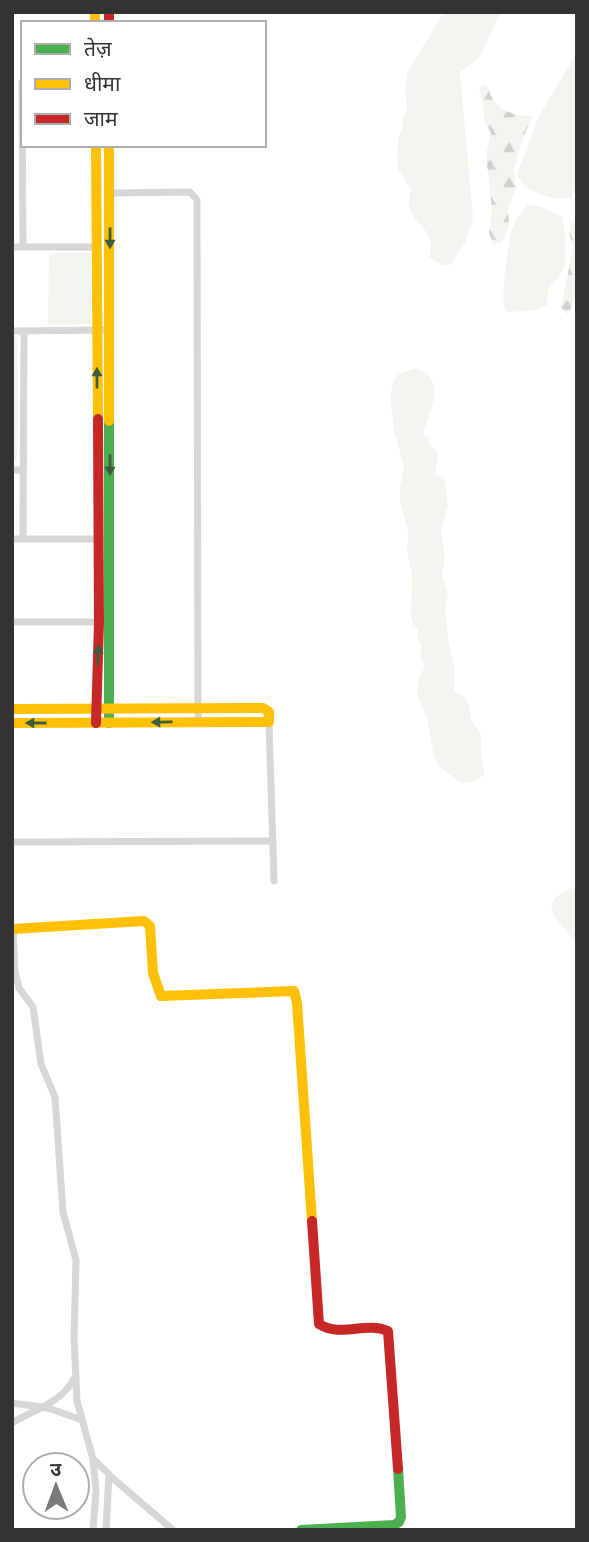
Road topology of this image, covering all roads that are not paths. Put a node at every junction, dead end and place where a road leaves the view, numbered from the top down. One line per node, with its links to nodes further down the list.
1 (22, 147): 6 (street)
2 (96, 147): 7 (street)
3 (109, 147): 4 (street)
4 (110, 193): 9 (street, one-way to 9); 21 (street)
5 (12, 247): 6 (street)
6 (23, 247): 7 (street)
7 (97, 247): 8 (street)
8 (97, 330): 9 (street); 11 (street); 15 (street, one-way to 8)
9 (110, 330): 20 (street, one-way to 20)
10 (12, 331): 11 (street)
11 (24, 331): 13 (street)
12 (12, 470): 13 (street)
13 (23, 470): 14 (street)
14 (23, 539): 15 (street); 16 (street)
15 (98, 539): 18 (street)
16 (12, 540)
17 (12, 622): 18 (street)
18 (99, 622): 19 (street, one-way to 18)
19 (96, 708): 20 (street); 22 (street); 26 (street)
20 (109, 708): 21 (street); 27 (street)
21 (199, 708): 23 (street); 24 (street)
22 (12, 709)
23 (198, 722): 24 (street); 27 (street, one-way to 27)
24 (269, 722): 28 (street)
25 (12, 723): 26 (street, one-way to 25)
26 (96, 723): 27 (street)
27 (109, 723)
28 (273, 841): 29 (street); 30 (street)
29 (12, 842)
30 (274, 880)
31 (12, 929): 32 (street); 42 (street)
32 (74, 1378): 34 (street); 35 (street)
33 (12, 1403): 34 (street)
34 (43, 1407): 35 (street); 36 (street)
35 (82, 1420): 37 (street)
36 (12, 1423)
37 (93, 1459): 38 (street); 39 (street)
38 (109, 1475): 40 (street); 41 (street)
39 (93, 1530)
40 (106, 1530)
41 (173, 1530)
42 (301, 1530)

